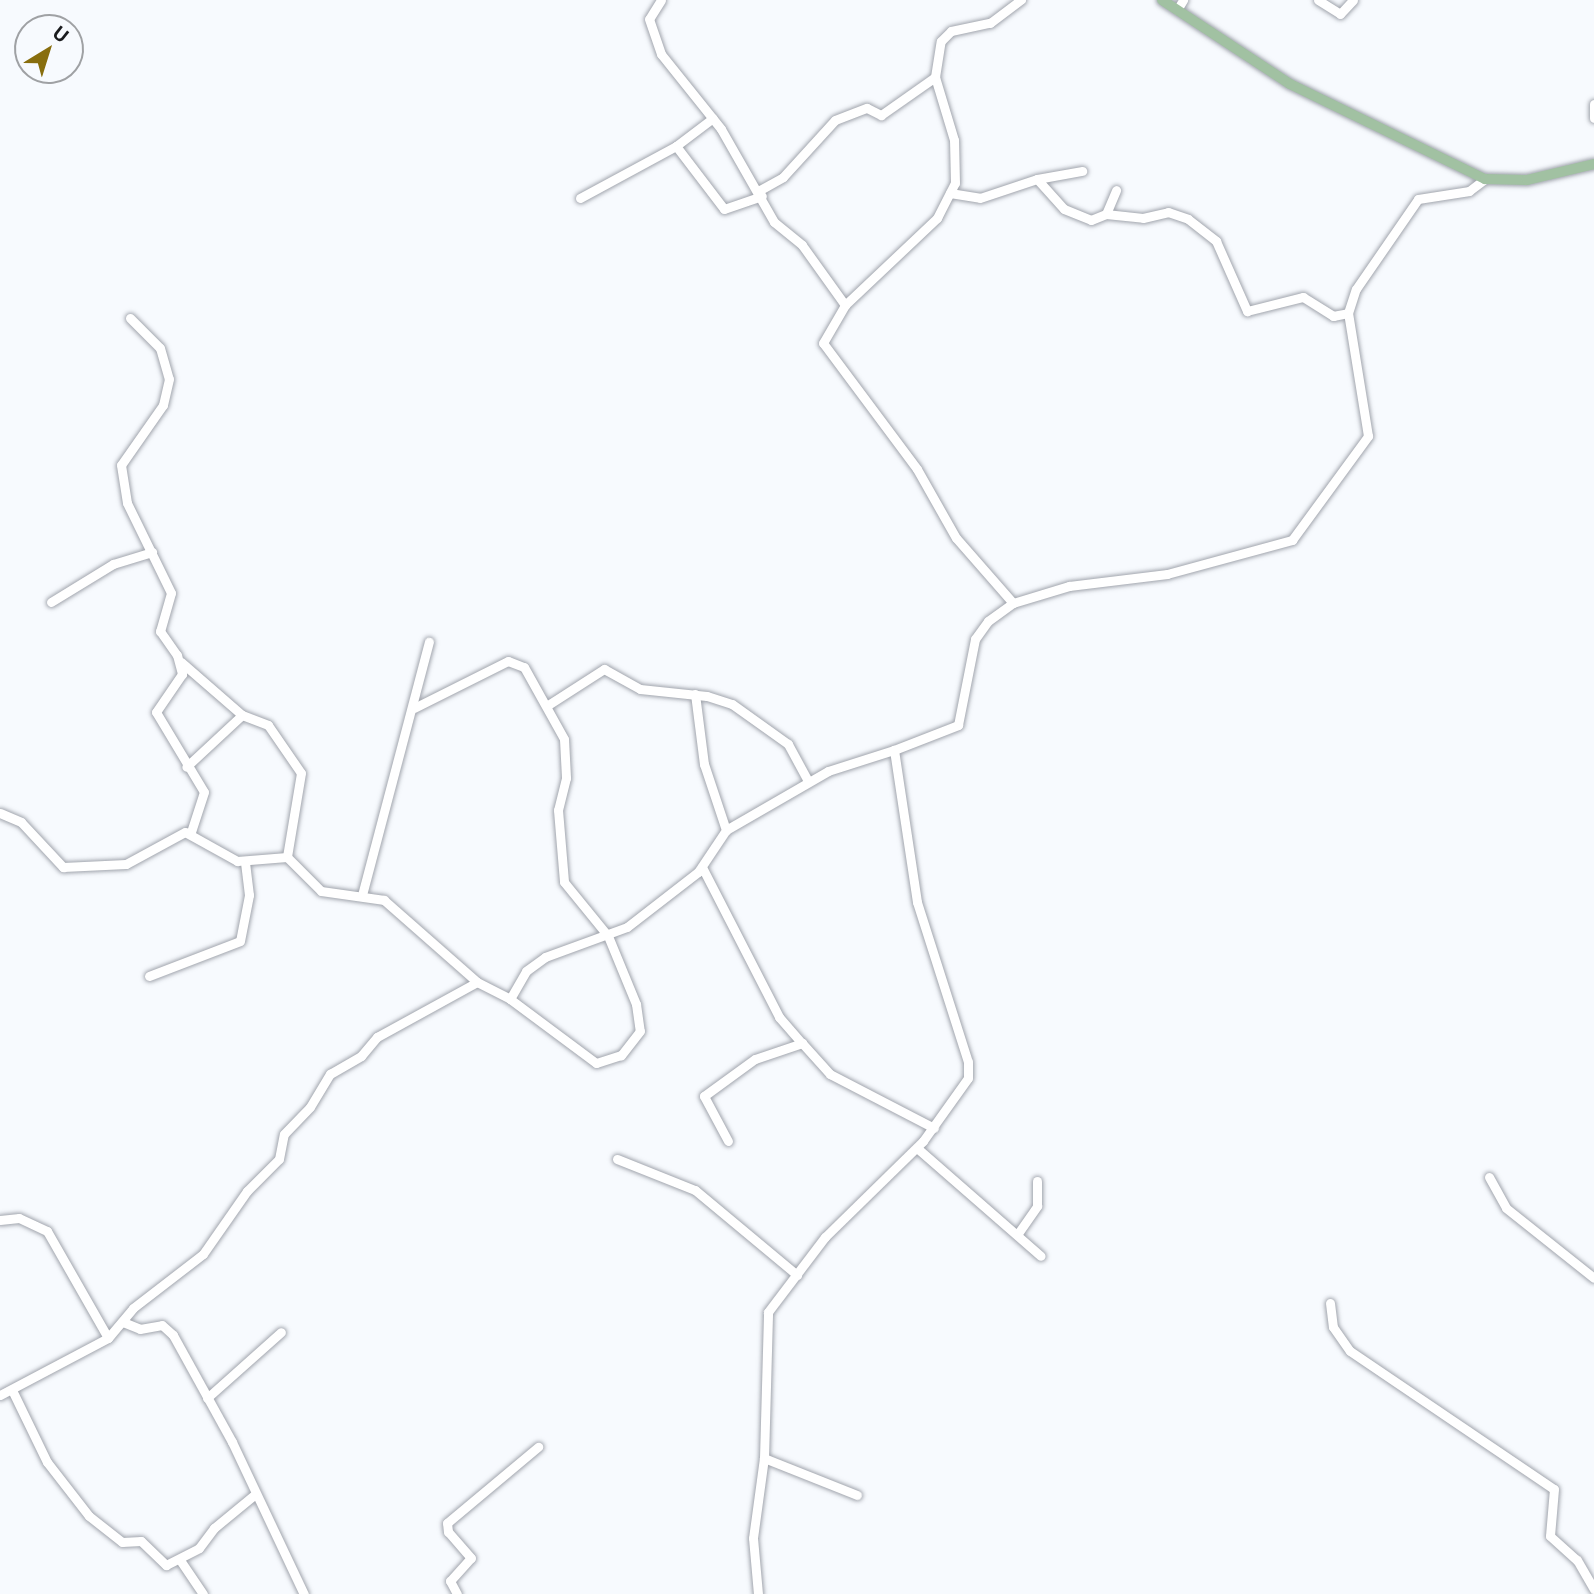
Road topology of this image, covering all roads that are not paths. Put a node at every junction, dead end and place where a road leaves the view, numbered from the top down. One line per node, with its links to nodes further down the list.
1 (661, 0): 9 (street)
2 (1021, 0): 7 (street)
3 (1162, 0): 6 (main road)
4 (1318, 0): 5 (street)
5 (1353, 0)
6 (1180, 5): 15 (main road)
7 (934, 77): 17 (street); 18 (street)
8 (1594, 104): 10 (street)
9 (713, 118): 11 (street); 17 (street)
10 (1594, 118)
11 (676, 146): 17 (street); 19 (street)
12 (1594, 164): 15 (main road)
13 (1082, 171): 14 (street)
14 (1037, 178): 18 (street); 20 (street)
15 (1485, 180): 22 (street)
16 (1116, 190): 20 (street)
17 (761, 193): 21 (street)
18 (950, 193): 21 (street)
19 (580, 198)
20 (1106, 214): 22 (street)
21 (845, 304): 26 (street)
22 (1348, 313): 26 (street)
23 (130, 318): 24 (street)
24 (152, 552): 25 (street); 28 (street)
25 (51, 602)
26 (1013, 603): 33 (street)
27 (429, 642): 31 (street)
28 (180, 662): 32 (street); 34 (street)
29 (695, 694): 30 (street); 35 (street); 37 (street)
30 (548, 705): 31 (street); 43 (street)
31 (414, 708): 42 (street)
32 (242, 715): 34 (street); 39 (street)
33 (894, 750): 35 (street); 48 (street)
34 (186, 767): 38 (street)
35 (808, 781): 37 (street)
36 (0, 813): 38 (street)
37 (726, 830): 41 (street)
38 (191, 832): 40 (street)
39 (287, 857): 40 (street); 42 (street)
40 (244, 863): 44 (street)
41 (702, 867): 43 (street); 47 (street)
42 (362, 895): 45 (street)
43 (608, 936): 46 (street); 46 (street)
44 (149, 976)
45 (477, 982): 46 (street); 60 (street)
46 (510, 999)
47 (802, 1043): 48 (street); 49 (street)
48 (934, 1128): 50 (street)
49 (728, 1141)
50 (917, 1148): 55 (street); 57 (street)
51 (617, 1159): 57 (street)
52 (1489, 1177): 58 (street)
53 (1037, 1181): 55 (street)
54 (0, 1220): 62 (street)
55 (1019, 1232): 56 (street)
56 (1041, 1256)
57 (797, 1275): 67 (street)
58 (1594, 1278)
59 (1330, 1303): 71 (street)
60 (123, 1322): 62 (street); 65 (street)
61 (281, 1332): 65 (street)
62 (108, 1338): 63 (street)
63 (12, 1391): 64 (street); 70 (street)
64 (0, 1395)
65 (207, 1398): 68 (street)
66 (538, 1447): 74 (street)
67 (764, 1458): 69 (street); 75 (street)
68 (254, 1495): 70 (street); 73 (street)
69 (857, 1495)
70 (180, 1560): 72 (street)
71 (1594, 1590): 76 (street)
72 (203, 1594)
73 (304, 1594)
74 (457, 1594)
75 (758, 1594)
76 (1588, 1594)

